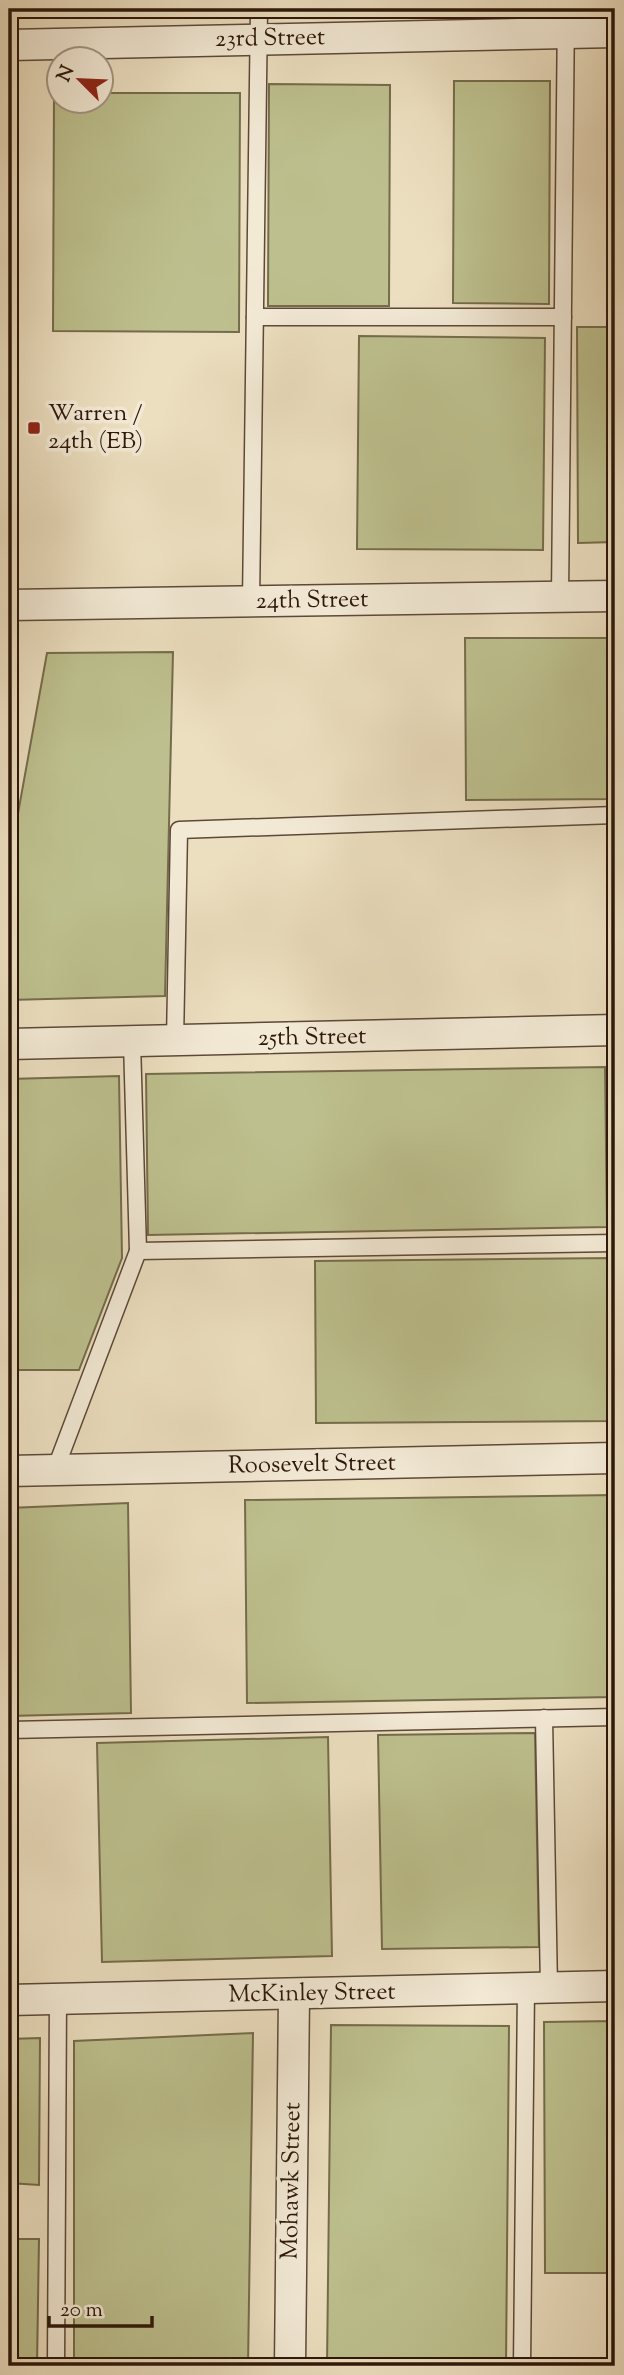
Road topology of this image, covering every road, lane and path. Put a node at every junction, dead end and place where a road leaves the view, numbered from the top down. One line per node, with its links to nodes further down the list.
1 (259, 9): 4 (lane)
2 (566, 21): 3 (street, 23rd Street); 4 (street, 23rd Street); 7 (lane)
3 (615, 32)
4 (258, 40): 5 (street, 23rd Street); 6 (lane)
5 (9, 45)
6 (255, 317): 7 (lane); 10 (lane)
7 (563, 317): 9 (lane)
8 (615, 596): 9 (street, 24th Street)
9 (560, 597): 10 (street, 24th Street)
10 (251, 602): 11 (street, 24th Street)
11 (9, 605)
12 (615, 815): 14 (lane)
13 (615, 1030): 14 (street, 25th Street)
14 (174, 1041): 15 (street, 25th Street)
15 (132, 1042): 16 (street, 25th Street); 18 (lane)
16 (9, 1044)
17 (615, 1243): 18 (lane)
18 (138, 1251): 20 (lane)
19 (615, 1458): 20 (street, Roosevelt Street)
20 (55, 1470): 21 (street, Roosevelt Street)
21 (9, 1472)
22 (615, 1717): 23 (lane)
23 (544, 1718): 24 (lane); 26 (lane)
24 (9, 1730)
25 (615, 1986): 26 (street, McKinley Street)
26 (537, 1988): 27 (street, McKinley Street); 32 (lane)
27 (294, 1996): 28 (street, McKinley Street); 31 (street, Mohawk Street)
28 (58, 1998): 29 (street, McKinley Street); 30 (lane)
29 (9, 2000)
30 (56, 2366)
31 (290, 2366)
32 (522, 2366)

